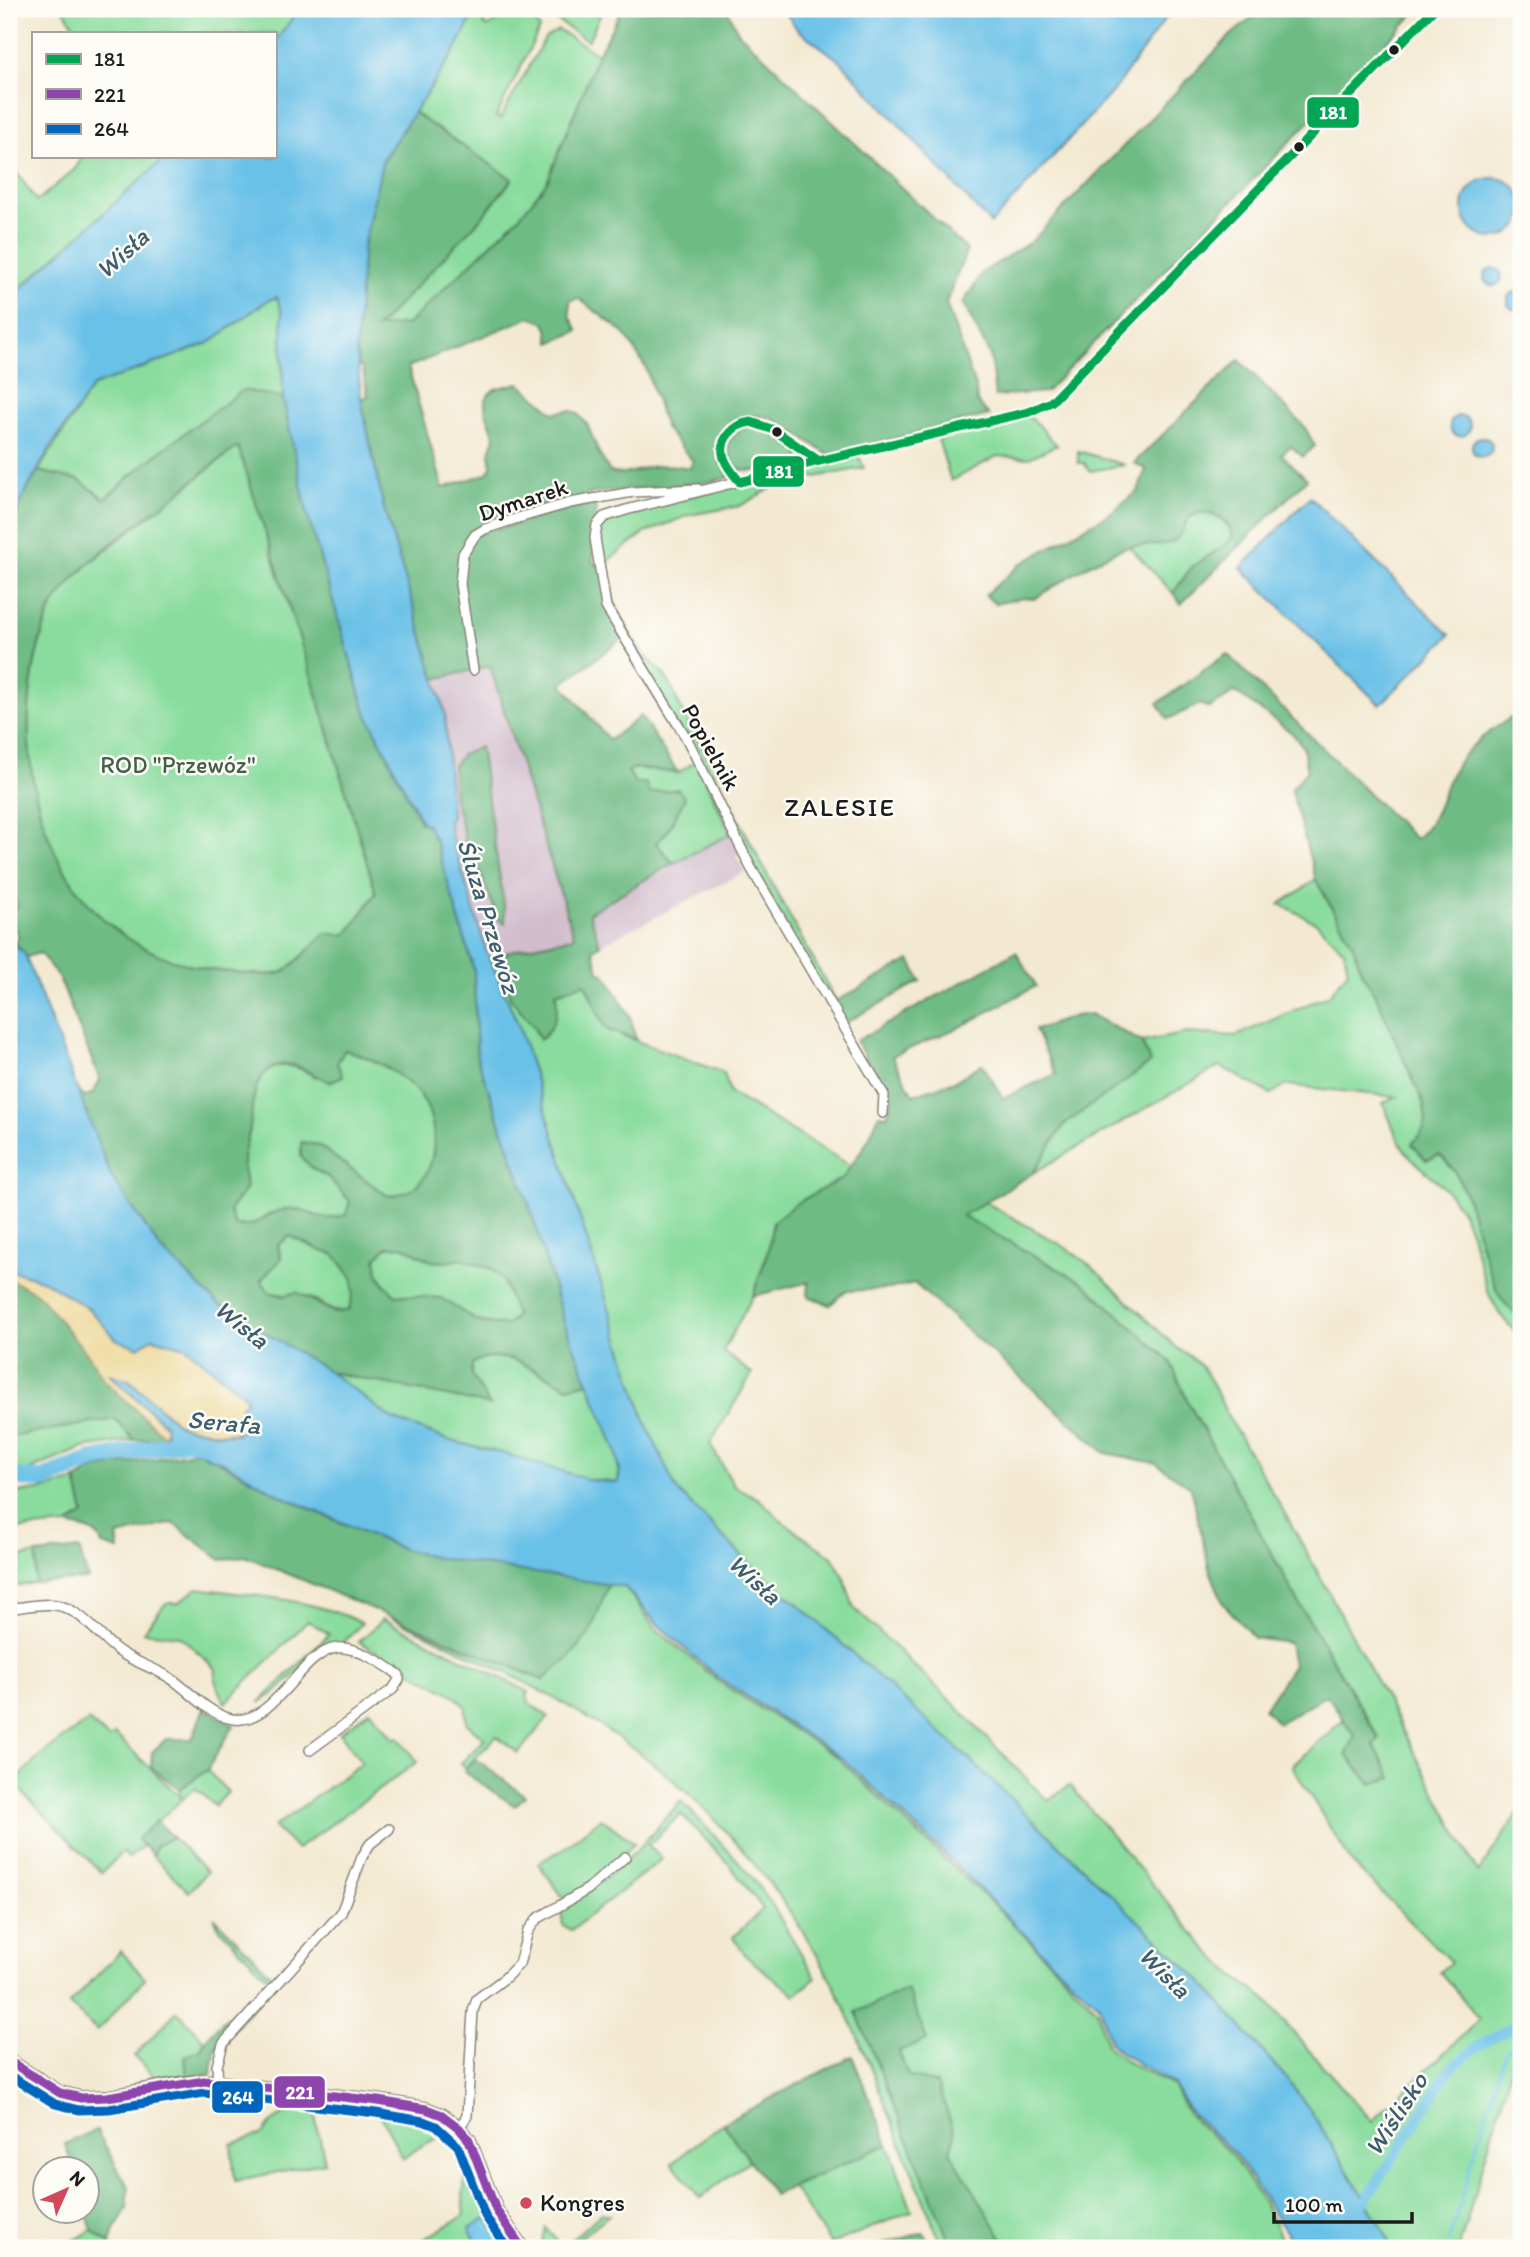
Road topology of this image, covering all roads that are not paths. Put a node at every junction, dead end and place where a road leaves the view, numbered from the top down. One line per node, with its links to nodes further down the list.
1 (1434, 9): 2 (street, Popielnik)
2 (720, 487): 3 (street, Dymarek); 4 (street, Popielnik)
3 (473, 670)
4 (883, 1113)
5 (9, 1609): 6 (street)
6 (310, 1750)
7 (389, 1829): 10 (street)
8 (625, 1857): 11 (street)
9 (9, 2061): 10 (street)
10 (218, 2082): 11 (street)
11 (459, 2128): 12 (street)
12 (522, 2248)

